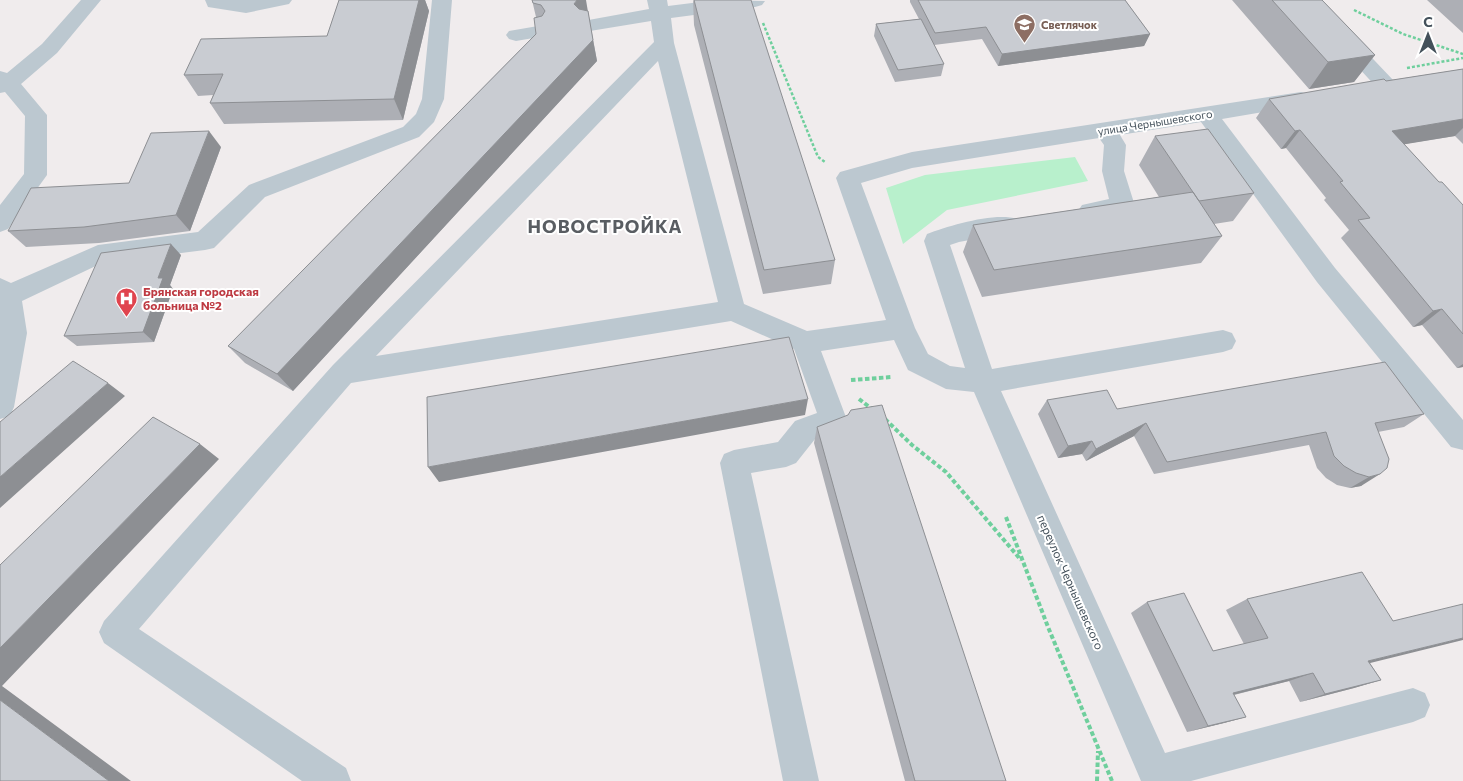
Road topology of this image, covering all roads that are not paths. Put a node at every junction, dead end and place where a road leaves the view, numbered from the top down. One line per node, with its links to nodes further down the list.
1 (91, 0): 12 (street)
2 (215, 0): 3 (street)
3 (282, 0)
4 (442, 0): 20 (street)
5 (1306, 0): 13 (street)
6 (755, 1): 7 (street)
7 (659, 7): 8 (street); 11 (street)
8 (590, 25)
9 (538, 32): 10 (street)
10 (516, 35)
11 (664, 43): 21 (street); 25 (street)
12 (3, 82): 19 (street)
13 (1358, 90)
14 (1321, 96): 15 (street, улица Чернышевского)
15 (1207, 114): 16 (street, улица Чернышевского); 28 (street)
16 (1106, 130): 17 (street); 22 (street, улица Чернышевского)
17 (1064, 215)
18 (1035, 220): 26 (street, переулок Чернышевского)
19 (0, 223)
20 (4, 292): 27 (street)
21 (733, 310): 24 (street); 25 (street)
22 (902, 328): 24 (street); 26 (street)
23 (1223, 341): 26 (street)
24 (805, 342): 32 (street)
25 (343, 373): 31 (street)
26 (982, 382): 30 (street, переулок Чернышевского)
27 (0, 407)
28 (1461, 438)
29 (1412, 704): 30 (street)
30 (1157, 777)
31 (333, 781)
32 (802, 781)

